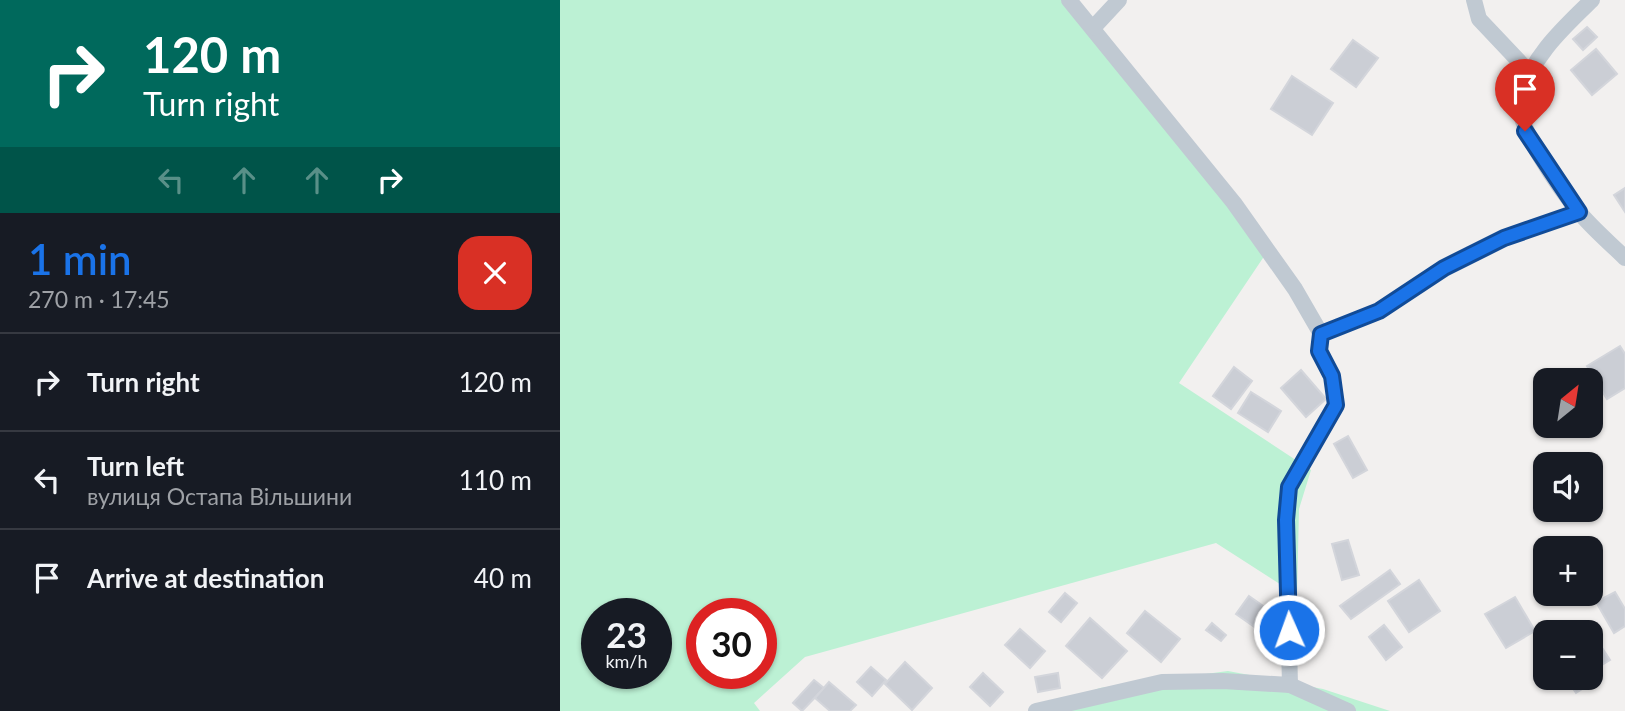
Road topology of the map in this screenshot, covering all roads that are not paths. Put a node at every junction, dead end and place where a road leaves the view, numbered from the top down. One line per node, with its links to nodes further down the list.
1 (1069, 0): 5 (street)
2 (1119, 0): 5 (street)
3 (1474, 0): 6 (street)
4 (1592, 0): 6 (street)
5 (1093, 27): 9 (street)
6 (1530, 73): 7 (street)
7 (1579, 212): 8 (street); 9 (street)
8 (1625, 258)
9 (1321, 334): 10 (street)
10 (1290, 685): 11 (street); 12 (street)
11 (1036, 711)
12 (1348, 711)

